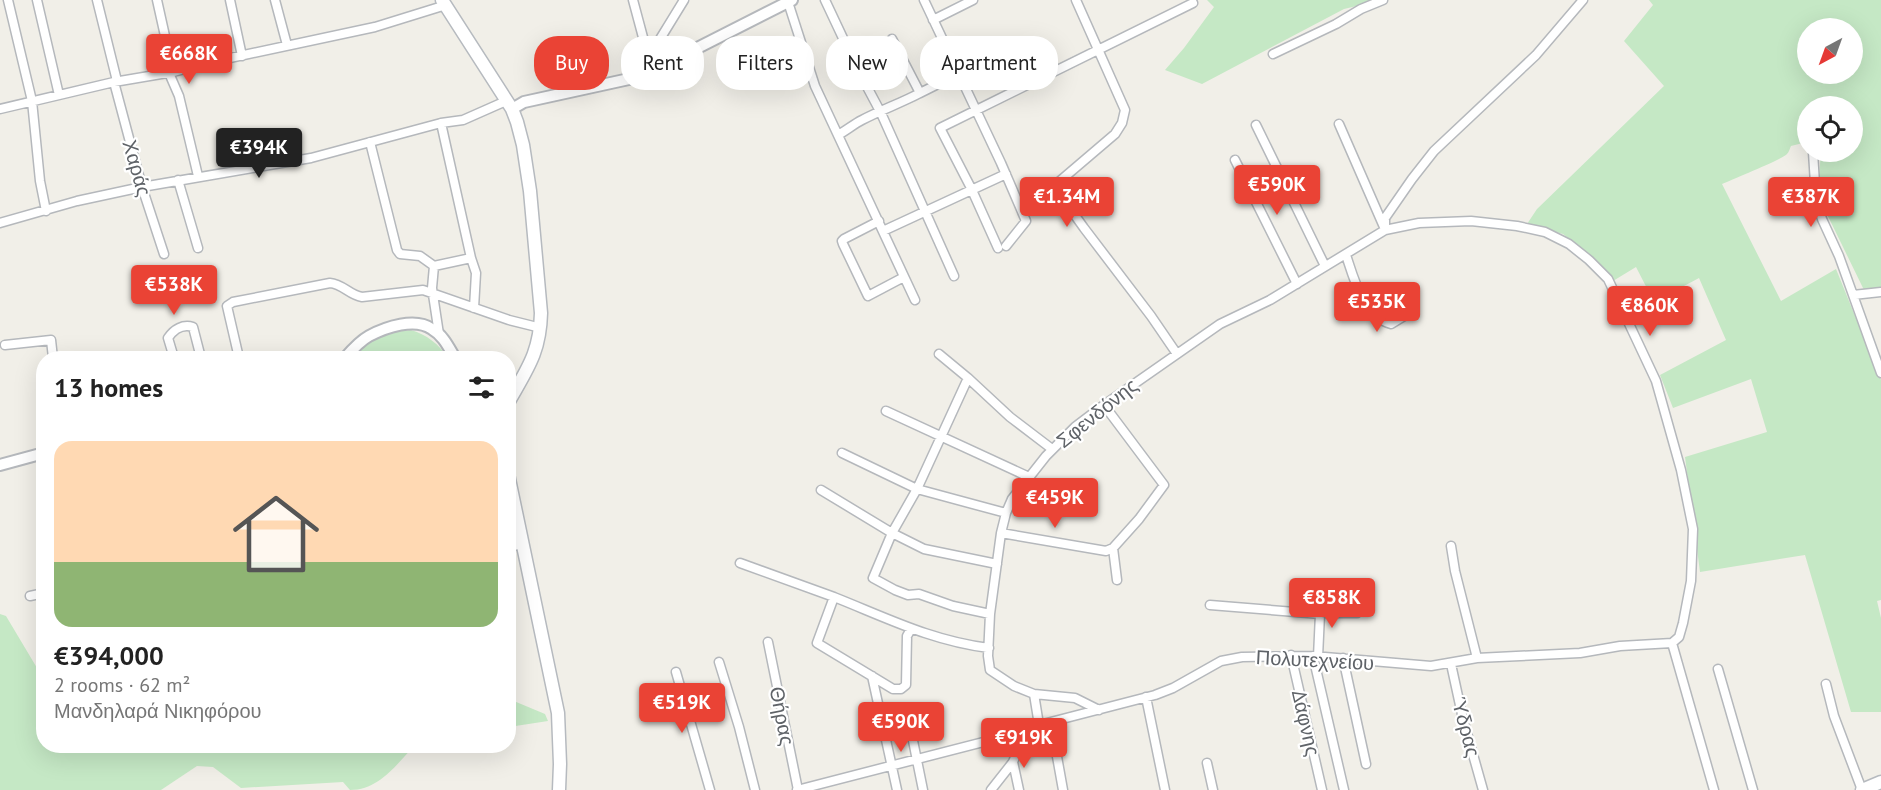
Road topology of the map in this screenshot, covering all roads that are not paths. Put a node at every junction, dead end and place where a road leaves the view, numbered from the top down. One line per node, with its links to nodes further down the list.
1 (8, 0): 36 (street)
2 (37, 0): 35 (street)
3 (97, 0): 31 (street, Χαράς)
4 (157, 0): 29 (street)
5 (230, 0): 27 (street)
6 (275, 0): 24 (street)
7 (633, 0): 20 (street)
8 (684, 0): 21 (street)
9 (825, 0): 40 (street)
10 (924, 0): 19 (street)
11 (974, 0): 19 (street)
12 (1076, 0): 25 (street)
13 (1383, 0): 26 (street)
14 (1583, 0): 57 (street)
15 (790, 1): 18 (street); 44 (street)
16 (444, 3): 24 (street); 37 (main road)
17 (1193, 3): 25 (street)
18 (774, 4): 23 (street)
19 (933, 20): 22 (street)
20 (643, 36)
21 (662, 36)
22 (940, 36)
23 (704, 42)
24 (287, 45): 27 (street)
25 (1098, 49): 39 (street); 84 (street)
26 (1273, 54)
27 (242, 56): 29 (street)
28 (908, 70): 34 (street)
29 (171, 73): 31 (street); 49 (street)
30 (621, 81): 37 (street)
31 (115, 82): 35 (street); 51 (street, Χαράς)
32 (926, 90): 34 (street)
33 (966, 90): 39 (street)
34 (920, 93): 40 (street)
35 (59, 95): 36 (street)
36 (32, 101): 38 (street); 53 (street)
37 (509, 105): 41 (street); 74 (main road)
38 (0, 110)
39 (976, 110): 48 (street); 52 (street)
40 (881, 113): 44 (street); 54 (street)
41 (441, 123): 45 (street); 62 (street)
42 (1339, 124): 57 (street)
43 (1256, 125): 64 (street)
44 (838, 135): 55 (street)
45 (370, 142): 49 (street); 63 (street)
46 (1235, 160): 67 (street)
47 (1814, 162): 71 (street)
48 (1006, 174): 52 (street); 52 (street)
49 (198, 176): 50 (street)
50 (178, 180): 51 (street); 59 (street)
51 (142, 187): 53 (street); 60 (street, Χαράς)
52 (971, 188): 54 (street)
53 (46, 211): 56 (street)
54 (925, 211): 58 (street); 65 (street)
55 (879, 221): 58 (street); 66 (street)
56 (0, 223)
57 (1385, 230): 61 (street, Σφενδόνης); 118 (street)
58 (883, 231): 66 (street)
59 (198, 248)
60 (164, 254)
61 (1346, 255): 64 (street, Σφενδόνης); 70 (street)
62 (471, 258): 63 (street); 73 (street)
63 (434, 266): 69 (street)
64 (1325, 266): 67 (street, Σφενδόνης)
65 (954, 276)
66 (904, 277): 72 (street)
67 (1297, 284): 84 (street, Σφενδόνης)
68 (1881, 292): 71 (street)
69 (433, 293): 73 (street); 75 (street); 80 (street)
70 (1397, 294)
71 (1853, 295): 85 (street)
72 (915, 300)
73 (474, 308): 74 (street)
74 (541, 328): 87 (main road)
75 (439, 334): 81 (street); 82 (street)
76 (5, 345): 77 (street)
77 (52, 351)
78 (172, 351): 79 (street)
79 (199, 351)
80 (237, 351)
81 (352, 351)
82 (450, 351)
83 (939, 354): 86 (street)
84 (1177, 354): 88 (street, Σφενδόνης)
85 (1881, 373)
86 (968, 378): 90 (street); 91 (street)
87 (516, 388)
88 (1104, 405): 91 (street, Σφενδόνης); 105 (street)
89 (886, 411): 90 (street)
90 (942, 435): 95 (street); 96 (street)
91 (1052, 450): 95 (street, Σφενδόνης)
92 (842, 453): 96 (street)
93 (36, 455): 94 (street)
94 (0, 465)
95 (1029, 477): 99 (street, Σφενδόνης)
96 (917, 489): 99 (street); 100 (street)
97 (820, 490): 100 (street)
98 (516, 511): 102 (main road)
99 (1006, 513): 101 (street, Σφενδόνης)
100 (892, 533): 107 (street); 114 (street)
101 (1001, 533): 105 (street); 107 (street, Σφενδόνης)
102 (523, 544): 103 (street); 144 (main road)
103 (516, 545)
104 (1451, 546): 123 (street)
105 (1113, 548): 108 (street)
106 (740, 563): 111 (street)
107 (997, 564): 114 (street, Σφενδόνης)
108 (1117, 580)
109 (36, 595): 110 (street)
110 (30, 596)
111 (834, 597): 116 (street); 128 (street)
112 (1210, 605): 115 (street)
113 (1357, 613): 115 (street)
114 (990, 614): 119 (street, Σφενδόνης)
115 (1320, 614): 121 (street)
116 (911, 629): 119 (street); 128 (street)
117 (768, 642): 143 (street, Θήρας)
118 (1672, 643): 123 (street, Πολυτεχνείου); 157 (street)
119 (989, 648): 130 (street, Σφενδόνης)
120 (1291, 655): 121 (street, Πολυτεχνείου); 131 (street, Πολυτεχνείου); 154 (street, Δάφνης)
121 (1316, 656): 122 (street, Πολυτεχνείου); 155 (street)
122 (1343, 658): 125 (street, Πολυτεχνείου); 140 (street)
123 (1478, 658): 125 (street, Πολυτεχνείου)
124 (719, 662): 146 (street)
125 (1451, 664): 156 (street, Ύδρας)
126 (1718, 669): 158 (street)
127 (676, 672): 145 (street)
128 (872, 676): 141 (street)
129 (1826, 684): 159 (street)
130 (1034, 694): 132 (street); 135 (street)
131 (1146, 697): 132 (street, Πολυτεχνείου); 152 (street)
132 (1099, 710): 134 (street, Πολυτεχνείου)
133 (907, 711): 137 (street)
134 (1051, 723): 135 (street, Πολυτεχνείου); 151 (street)
135 (1039, 725): 136 (street, Πολυτεχνείου)
136 (1026, 731): 137 (street, Πολυτεχνείου); 138 (street)
137 (916, 759): 141 (street, Πολυτεχνείου); 148 (street)
138 (1013, 762): 149 (street); 150 (street)
139 (1207, 763): 153 (street)
140 (1366, 764)
141 (891, 765): 143 (street, Πολυτεχνείου); 147 (street)
142 (1881, 782): 159 (main road)
143 (802, 789)
144 (559, 790)
145 (710, 790)
146 (755, 790)
147 (897, 790)
148 (923, 790)
149 (991, 790)
150 (1019, 790)
151 (1064, 790)
152 (1165, 790)
153 (1213, 790)
154 (1322, 790)
155 (1344, 790)
156 (1483, 790)
157 (1714, 790)
158 (1753, 790)
159 (1862, 790)

